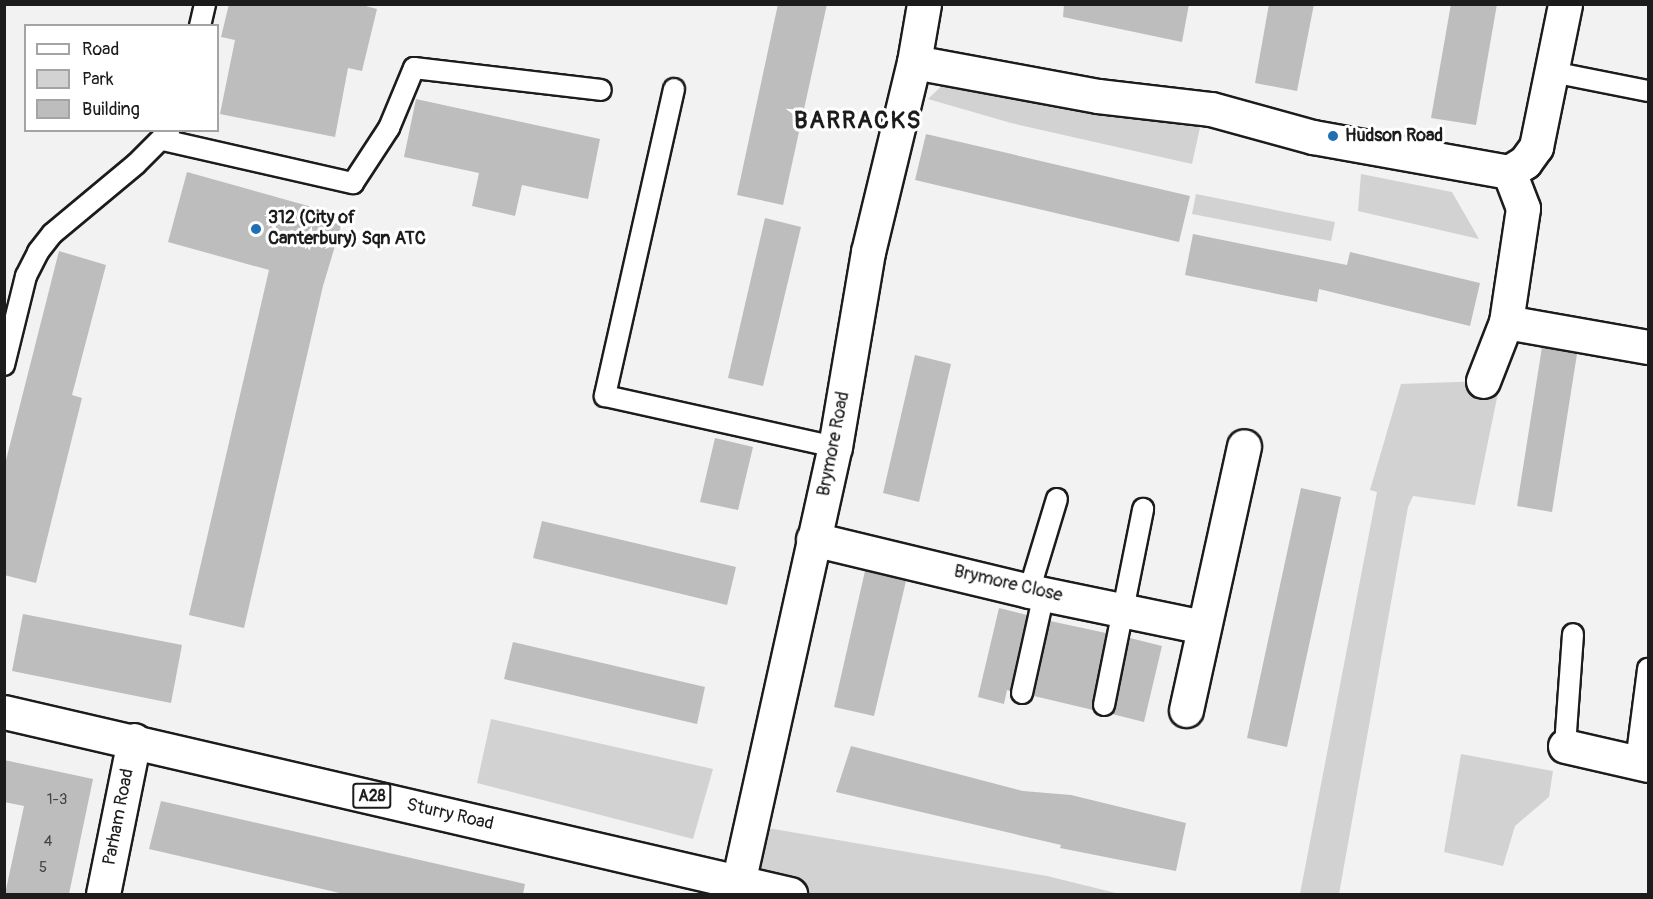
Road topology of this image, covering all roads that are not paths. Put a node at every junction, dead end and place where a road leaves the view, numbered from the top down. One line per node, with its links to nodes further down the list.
1 (205, 4): 4 (lane)
2 (924, 4): 5 (main road, Brymore Road)
3 (1565, 4): 6 (main road)
4 (200, 24)
5 (914, 62): 11 (main road); 17 (main road, Brymore Road)
6 (1552, 72): 9 (lane); 11 (main road)
7 (674, 89): 17 (lane)
8 (601, 90): 10 (lane)
9 (1648, 91)
10 (166, 135): 14 (lane)
11 (1509, 172): 12 (main road)
12 (1506, 322): 13 (main road); 15 (main road)
13 (1648, 347)
14 (4, 364)
15 (1483, 381)
16 (1244, 446): 23 (main road)
17 (835, 447): 20 (main road, Brymore Road)
18 (1057, 499): 21 (lane)
19 (1143, 509): 22 (lane)
20 (813, 539): 21 (main road, Brymore Close); 33 (main road, Brymore Road)
21 (1036, 592): 22 (main road, Brymore Close); 26 (lane)
22 (1122, 609): 23 (main road, Brymore Close); 27 (lane)
23 (1203, 627): 28 (main road)
24 (1573, 634): 31 (lane)
25 (1648, 669): 32 (lane)
26 (1022, 693)
27 (1104, 705)
28 (1186, 710)
29 (4, 712): 30 (main road, Sturry Road / A28)
30 (134, 741): 33 (main road, Sturry Road / A28); 34 (main road, Parham Road)
31 (1565, 746): 32 (main road)
32 (1642, 764)
33 (738, 883): 35 (main road, Sturry Road / A28)
34 (104, 894)
35 (790, 894)

